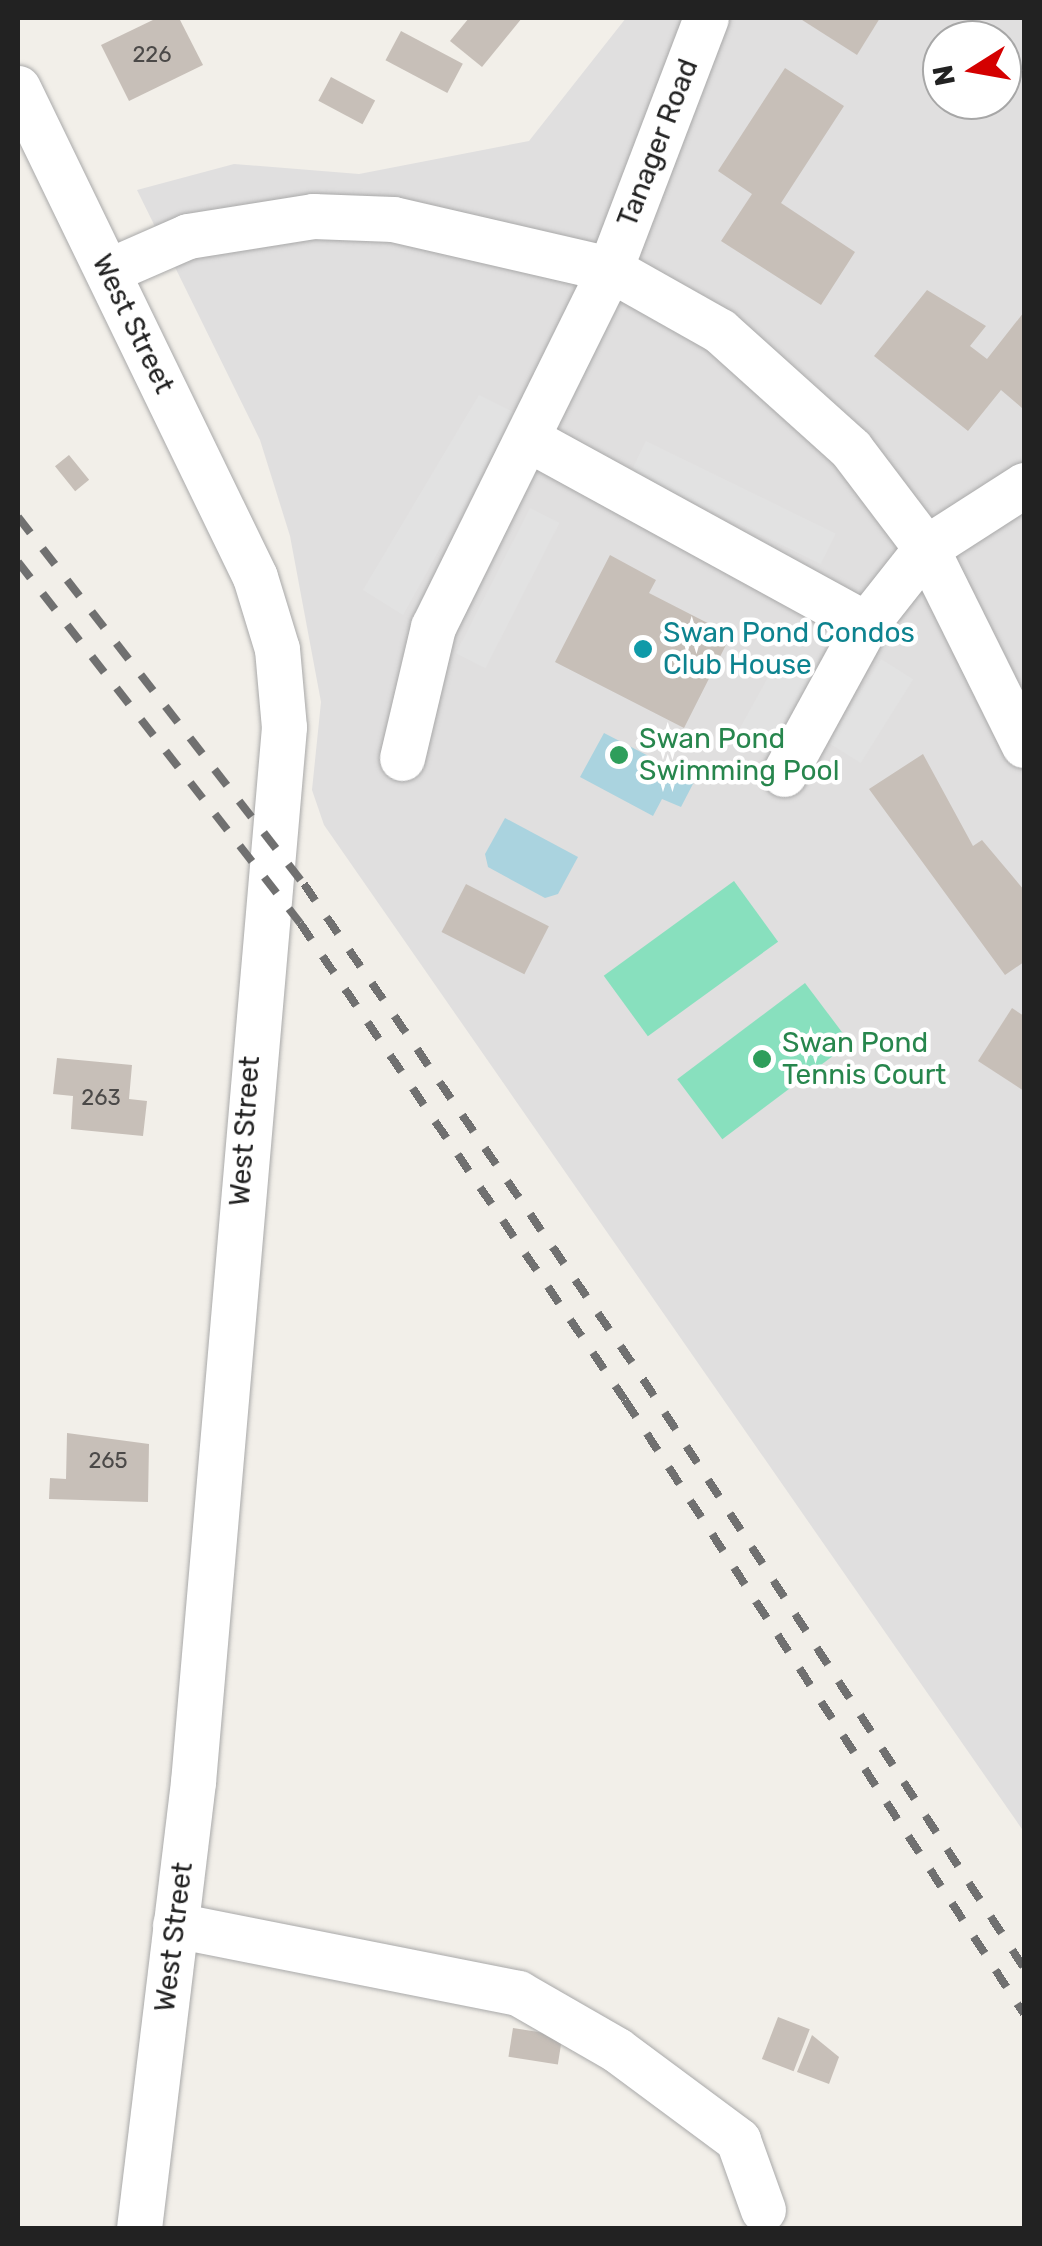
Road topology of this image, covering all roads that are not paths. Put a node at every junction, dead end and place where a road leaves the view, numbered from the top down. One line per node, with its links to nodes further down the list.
1 (706, 18): 3 (street, Tanager Road)
2 (18, 88): 4 (street, West Street)
3 (610, 269): 4 (street); 5 (street, Tanager Road); 7 (street)
4 (108, 271): 12 (street, West Street)
5 (530, 440): 8 (street); 10 (street, Tanager Road)
6 (1024, 485): 7 (street)
7 (926, 548): 8 (street); 9 (street)
8 (866, 624): 11 (street)
9 (1024, 745)
10 (402, 758)
11 (784, 774)
12 (175, 1925): 13 (street); 14 (street, West Street)
13 (763, 2210)
14 (139, 2228)

